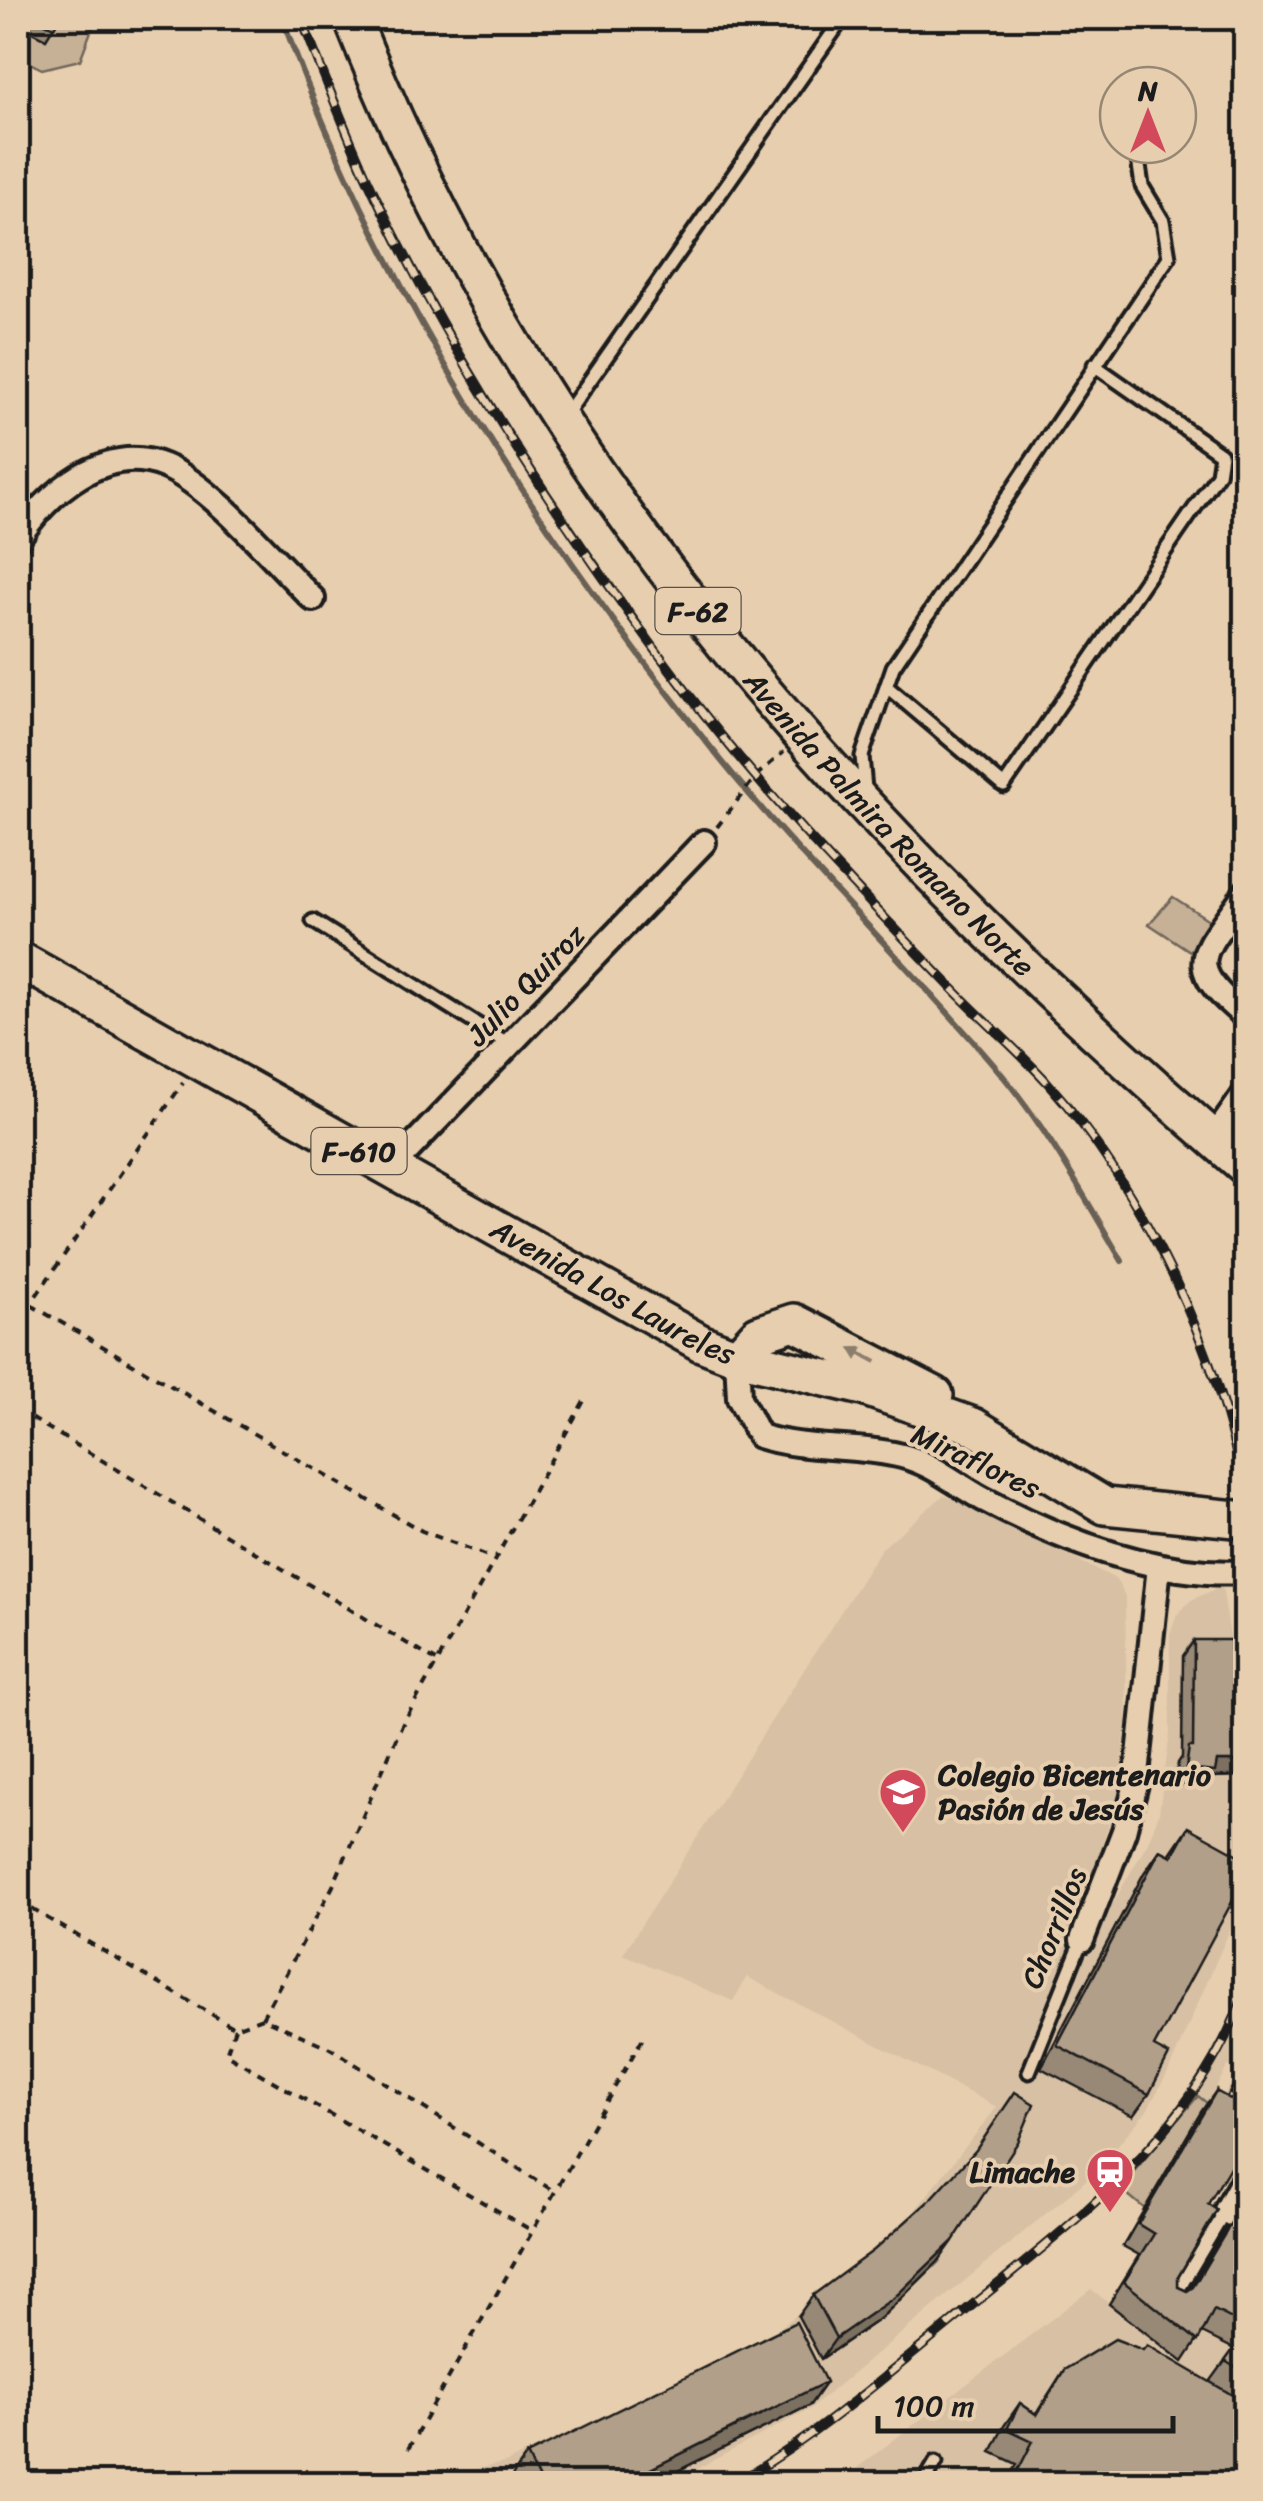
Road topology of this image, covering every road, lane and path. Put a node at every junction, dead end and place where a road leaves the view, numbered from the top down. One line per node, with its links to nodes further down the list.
1 (352, 18): 5 (main road, Avenida Palmira Romano Norte / F-62)
2 (843, 18): 5 (lane)
3 (1139, 165): 4 (lane)
4 (1094, 366): 8 (lane); 8 (lane)
5 (559, 423): 9 (main road, Avenida Palmira Romano Norte / F-62)
6 (18, 539): 7 (street)
7 (313, 599)
8 (886, 686): 10 (lane)
9 (803, 736): 10 (main road, Avenida Palmira Romano Norte / F-62); 11 (path)
10 (866, 808): 19 (main road, Avenida Palmira Romano Norte / F-62)
11 (704, 842): 16 (street, Julio Quiroz)
12 (1246, 892): 15 (street)
13 (313, 922): 16 (lane)
14 (18, 959): 17 (main road, Avenida Los Laureles / F-610)
15 (1246, 1017)
16 (510, 1044): 21 (street, Julio Quiroz)
17 (198, 1061): 21 (main road, Avenida Los Laureles / F-610); 22 (path)
18 (1246, 1092): 19 (street)
19 (1213, 1139): 20 (main road, Avenida Palmira Romano Norte / F-62)
20 (1246, 1167)
21 (390, 1168): 24 (main road, Avenida Los Laureles / F-610)
22 (31, 1305): 23 (path); 28 (path)
23 (18, 1322)
24 (737, 1357): 27 (main road, Avenida Los Laureles / F-610); 29 (street, Miraflores)
25 (585, 1398): 28 (path)
26 (18, 1410): 31 (path)
27 (1246, 1520)
28 (493, 1558): 31 (path)
29 (1158, 1566): 30 (street, Miraflores); 33 (street, Chorrillos)
30 (1246, 1572)
31 (438, 1662): 34 (path)
32 (18, 1902): 35 (path)
33 (1082, 1940): 37 (lane, Chorrillos)
34 (262, 2018): 35 (path); 41 (path)
35 (235, 2028): 43 (path)
36 (644, 2036): 41 (path)
37 (1029, 2072)
38 (1246, 2141): 39 (lane)
39 (1246, 2166)
40 (1246, 2174): 42 (street)
41 (555, 2192): 43 (path)
42 (1235, 2218): 44 (lane)
43 (532, 2231): 45 (path)
44 (1171, 2303)
45 (408, 2449)
46 (936, 2462): 47 (lane)
47 (923, 2484)

